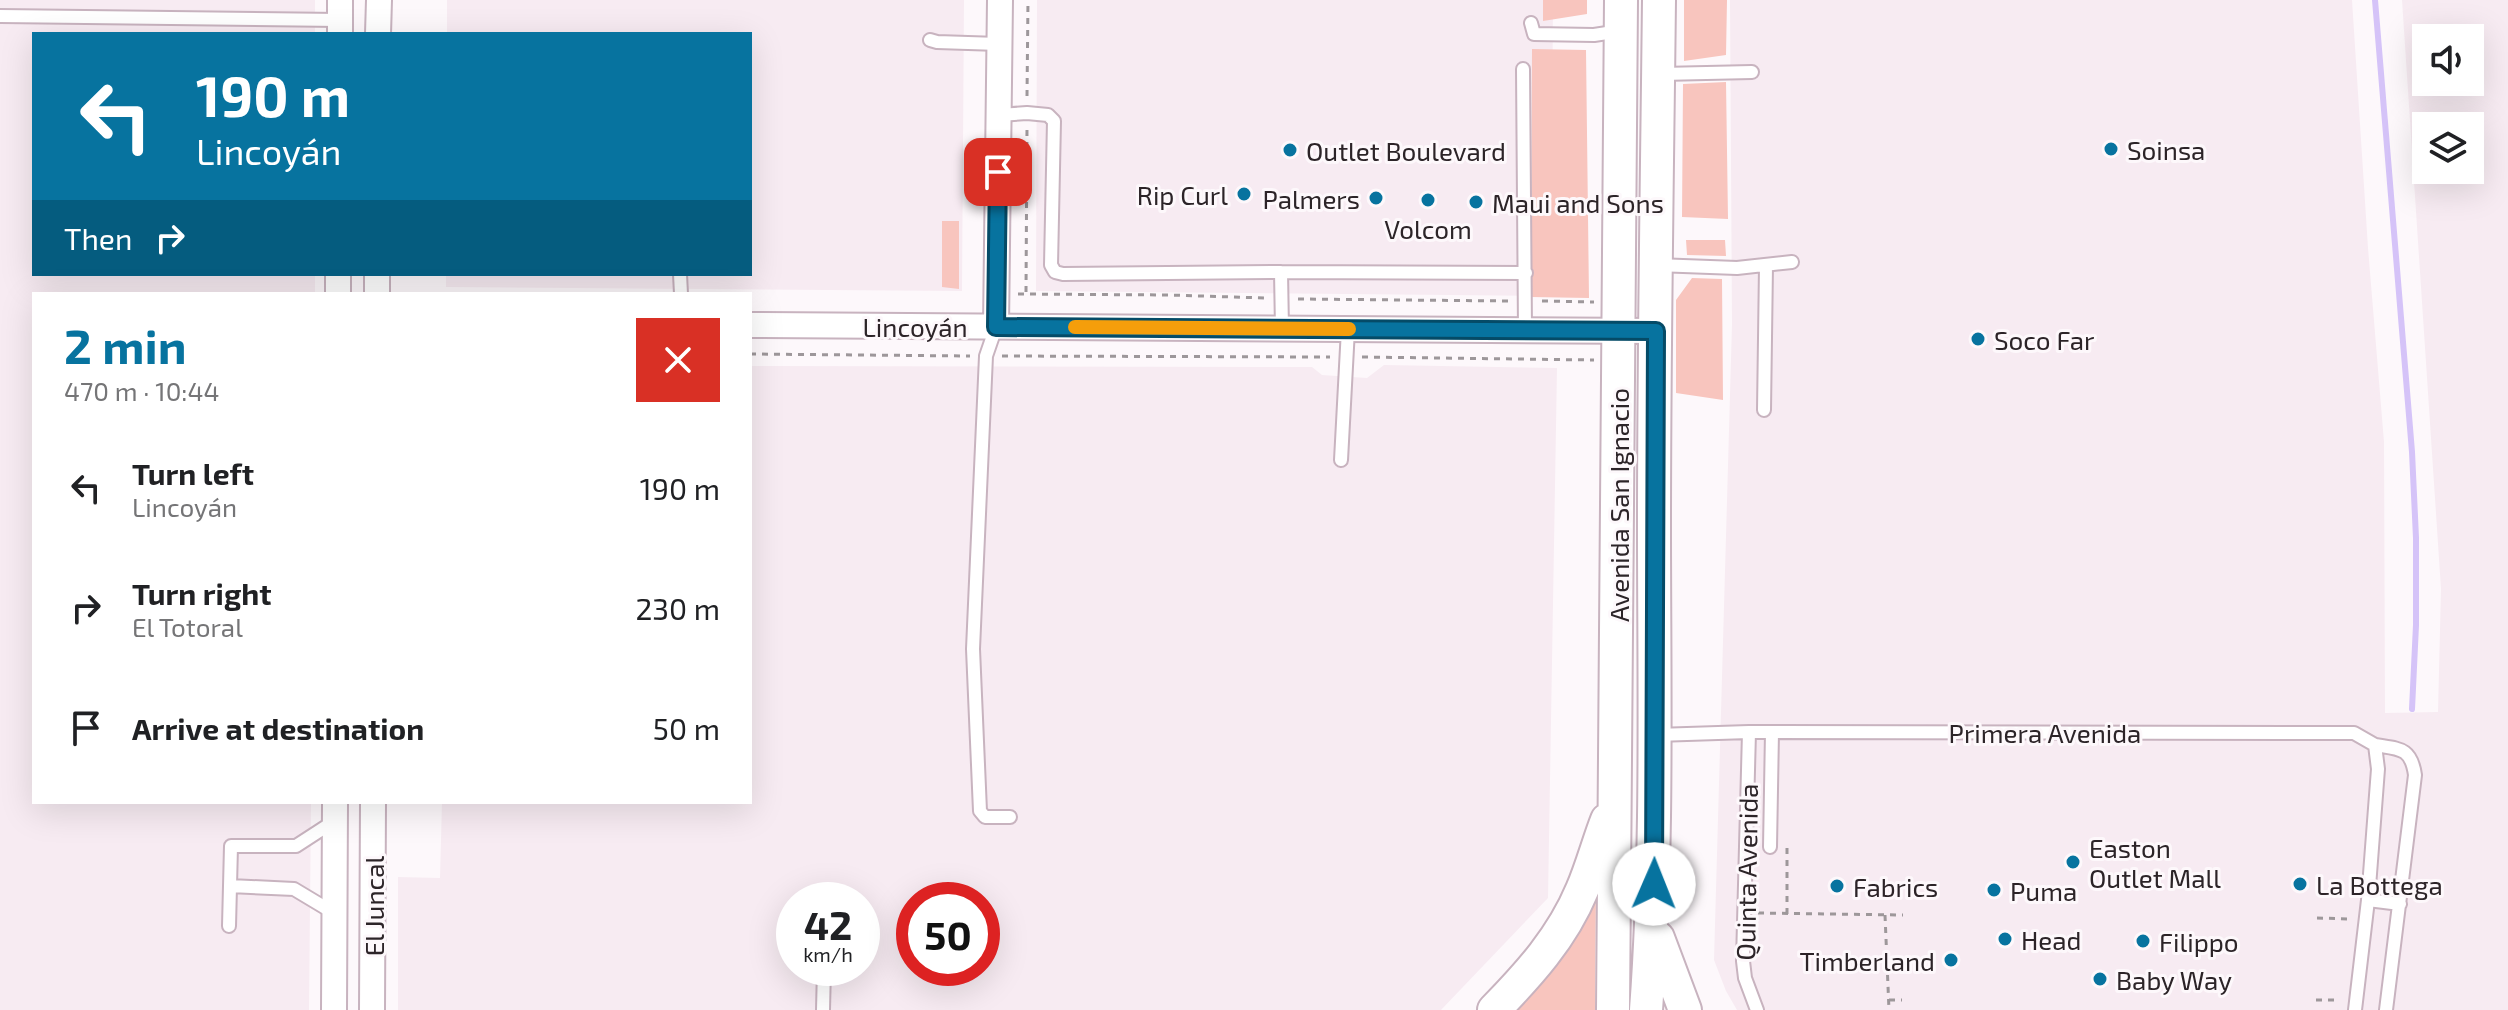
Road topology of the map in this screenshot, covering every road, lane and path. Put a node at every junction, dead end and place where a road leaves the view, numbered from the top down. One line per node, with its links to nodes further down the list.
1 (379, 0): 9 (street)
2 (1000, 0): 11 (street)
3 (1028, 0): 15 (path)
4 (1659, 0): 14 (main road, Avenida San Ignacio)
5 (0, 16): 7 (lane)
6 (1621, 16): 8 (lane); 17 (main road, Avenida San Ignacio)
7 (340, 18)
8 (1531, 23)
9 (378, 32)
10 (930, 40): 11 (lane)
11 (999, 44): 16 (street)
12 (1523, 69): 23 (lane)
13 (1752, 72): 14 (lane)
14 (1658, 74): 18 (main road, Avenida San Ignacio)
15 (1027, 113): 16 (lane); 22 (lane); 24 (path)
16 (999, 115): 26 (street)
17 (1620, 186): 18 (main road); 30 (main road, Avenida San Ignacio)
18 (1657, 188): 20 (main road, Avenida San Ignacio)
19 (1792, 262): 21 (lane)
20 (1656, 265): 21 (lane); 31 (main road, Avenida San Ignacio)
21 (1766, 266): 36 (lane)
22 (1281, 272): 23 (lane); 27 (lane)
23 (1526, 273): 29 (lane)
24 (1026, 294)
25 (752, 325): 26 (street, Lincoyán)
26 (996, 327): 27 (street, Lincoyán); 33 (lane)
27 (1282, 329): 28 (street, Lincoyán)
28 (1348, 329): 29 (street, Lincoyán); 34 (lane)
29 (1525, 330): 30 (street, Lincoyán)
30 (1619, 331): 31 (street, Lincoyán); 42 (main road, Avenida San Ignacio)
31 (1656, 331): 40 (main road, Avenida San Ignacio)
32 (752, 354): 33 (path)
33 (986, 356): 34 (path); 45 (lane)
34 (1346, 357): 35 (path); 37 (lane)
35 (1594, 360)
36 (1764, 410)
37 (1341, 460)
38 (1749, 732): 39 (lane, Primera Avenida); 40 (lane, Primera Avenida); 53 (lane, Quinta Avenida)
39 (1772, 732): 41 (lane, Primera Avenida); 46 (lane)
40 (1655, 735): 48 (main road, Avenida San Ignacio)
41 (2375, 745): 50 (lane); 51 (lane)
42 (1616, 794): 47 (main road, Avenida San Ignacio); 68 (main road)
43 (373, 804): 66 (street, El Juncal)
44 (334, 812): 49 (lane); 52 (street, El Juncal)
45 (1010, 817)
46 (1770, 847)
47 (1616, 851): 48 (main road); 69 (main road, Avenida San Ignacio)
48 (1655, 852): 54 (main road, Avenida San Ignacio)
49 (230, 886): 52 (lane); 59 (lane)
50 (2368, 900): 51 (lane); 58 (lane)
51 (2400, 904): 74 (lane)
52 (334, 913): 65 (street, El Juncal)
53 (1744, 913): 55 (path); 72 (lane, Quinta Avenida)
54 (1653, 915): 70 (main road, Avenida San Ignacio); 71 (main road)
55 (1885, 915): 56 (path); 61 (path)
56 (1903, 915)
57 (2317, 918): 58 (path)
58 (2366, 919): 64 (lane)
59 (229, 926)
60 (824, 986): 67 (lane)
61 (1889, 1000): 62 (path); 73 (path)
62 (1902, 1000)
63 (2316, 1000): 64 (path)
64 (2355, 1005)
65 (334, 1010)
66 (372, 1010)
67 (823, 1010)
68 (1494, 1010)
69 (1613, 1010)
70 (1646, 1010)
71 (1685, 1010)
72 (1757, 1010)
73 (1889, 1010)
74 (2386, 1010)

